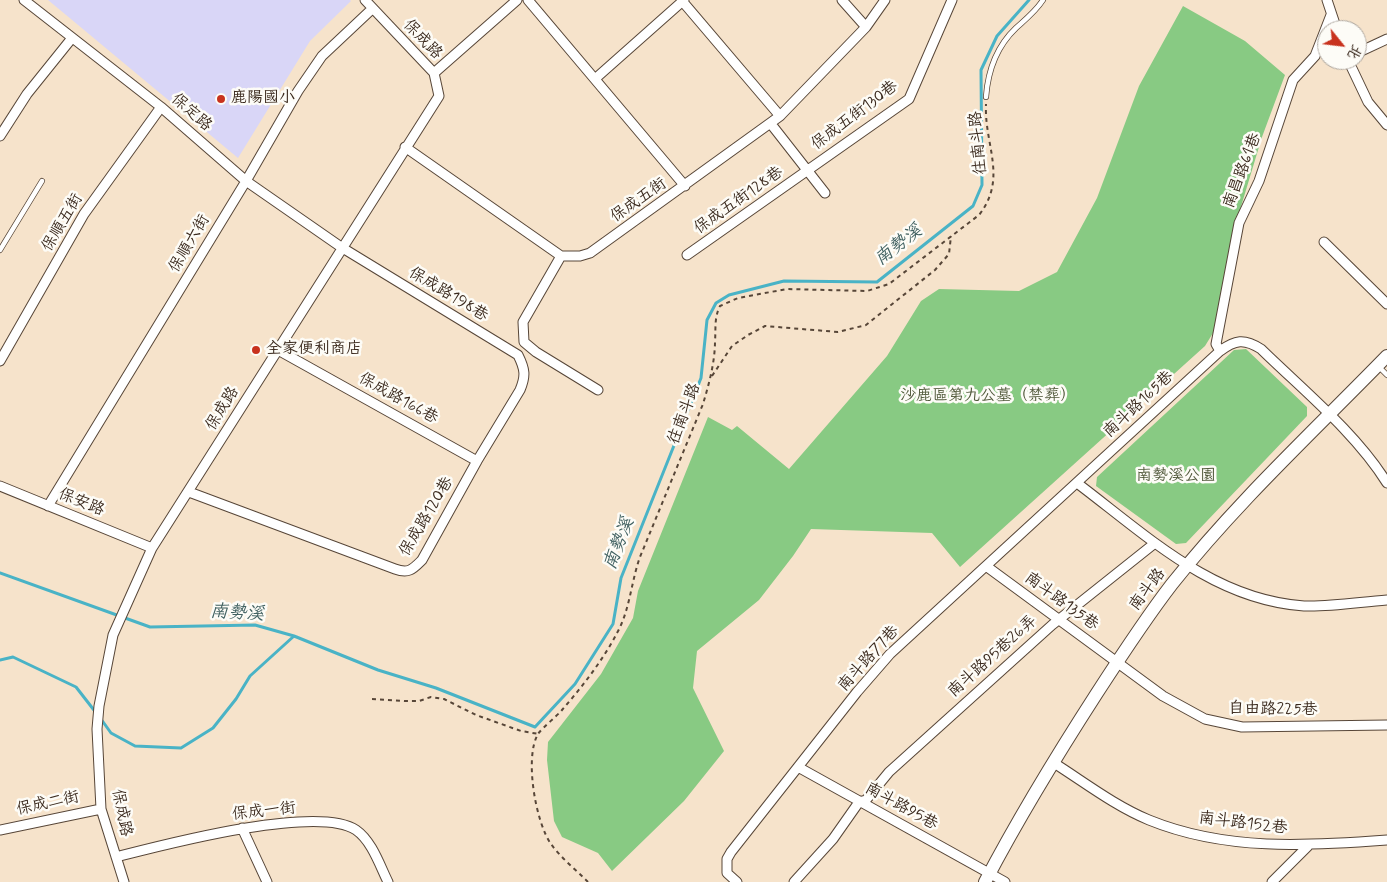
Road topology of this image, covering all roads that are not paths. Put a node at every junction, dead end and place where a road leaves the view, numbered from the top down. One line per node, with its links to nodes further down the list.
1 (24, 0): 15 (street, 保定路)
2 (365, 0): 11 (street, 保成路)
3 (517, 0): 19 (street)
4 (528, 0): 20 (street, 保成五街)
5 (842, 0): 14 (street)
6 (885, 0): 14 (street)
7 (952, 0): 28 (street, 保成五街130巷)
8 (1043, 0): 21 (lane)
9 (1327, 0): 12 (street)
10 (684, 1): 20 (street); 23 (street)
11 (372, 9): 19 (street, 保成路); 29 (street, 保順六街)
12 (1331, 15): 13 (street); 40 (street, 南昌路61巷)
13 (1333, 20)
14 (866, 27): 23 (street)
15 (72, 38): 22 (street, 保定路); 26 (street)
16 (1387, 40): 17 (street)
17 (1367, 49)
18 (1352, 70): 25 (street)
19 (434, 73): 27 (street, 保成路)
20 (596, 78): 31 (street, 保成五街)
21 (986, 97)
22 (161, 107): 29 (street, 保定路); 42 (street, 保順五街)
23 (780, 116): 24 (street)
24 (771, 124): 28 (street); 31 (street)
25 (1387, 126)
26 (0, 136)
27 (405, 147): 34 (street, 保成路); 36 (street)
28 (808, 170): 32 (street); 37 (street, 保成五街128巷)
29 (246, 181): 34 (street, 保定路); 53 (street, 保順六街)
30 (42, 182): 35 (lane)
31 (685, 186): 36 (street, 保成五街)
32 (825, 193)
33 (1324, 242): 38 (street)
34 (341, 247): 39 (street, 保成路); 45 (street, 保成路198巷)
35 (0, 249)
36 (561, 256): 46 (street)
37 (687, 256)
38 (1387, 304)
39 (278, 350): 48 (street, 保成路166巷); 52 (street, 保成路)
40 (1220, 351): 47 (street, 南斗路165巷); 49 (street, 南斗路165巷)
41 (1387, 356): 43 (street, 南斗路)
42 (0, 361)
43 (1377, 365): 44 (lane); 47 (street, 南斗路)
44 (1387, 375)
45 (525, 378): 48 (street, 保成路120巷)
46 (598, 390)
47 (1327, 414): 50 (street, 南斗路165巷); 56 (street, 南斗路)
48 (478, 461): 52 (street, 保成路120巷)
49 (1077, 483): 54 (street); 57 (street, 南斗路77巷)
50 (1387, 483)
51 (0, 486): 53 (street, 保安路)
52 (188, 492): 55 (street, 保成路)
53 (48, 506): 55 (street, 保安路)
54 (1155, 543): 56 (street); 59 (street, 南斗路95巷26弄)
55 (152, 548): 65 (street, 保成路)
56 (1188, 565): 58 (street); 60 (street, 南斗路)
57 (986, 566): 59 (street, 南斗路135巷); 63 (street, 南斗路77巷)
58 (1387, 600)
59 (1059, 619): 60 (street, 南斗路135巷); 64 (street, 南斗路95巷26弄)
60 (1118, 661): 61 (street, 自由路225巷); 62 (street, 南斗路)
61 (1387, 725)
62 (1054, 763): 69 (street, 南斗路152巷); 71 (street, 南斗路)
63 (798, 767): 64 (street, 南斗路95巷); 75 (street, 南斗路77巷)
64 (859, 802): 71 (street, 南斗路95巷); 76 (street, 南斗路95巷26弄)
65 (101, 808): 67 (street, 保成二街); 70 (street, 保成路)
66 (242, 828): 70 (street, 保成一街); 73 (street); 74 (street, 保成一街)
67 (0, 830)
68 (1387, 840): 69 (street, 南斗路152巷)
69 (1308, 846): 78 (street)
70 (116, 857): 72 (street, 保成路)
71 (987, 877): 77 (street, 南斗路95巷)
72 (124, 882)
73 (267, 882)
74 (388, 882)
75 (737, 882)
76 (794, 882)
77 (1005, 882)
78 (1272, 882)

